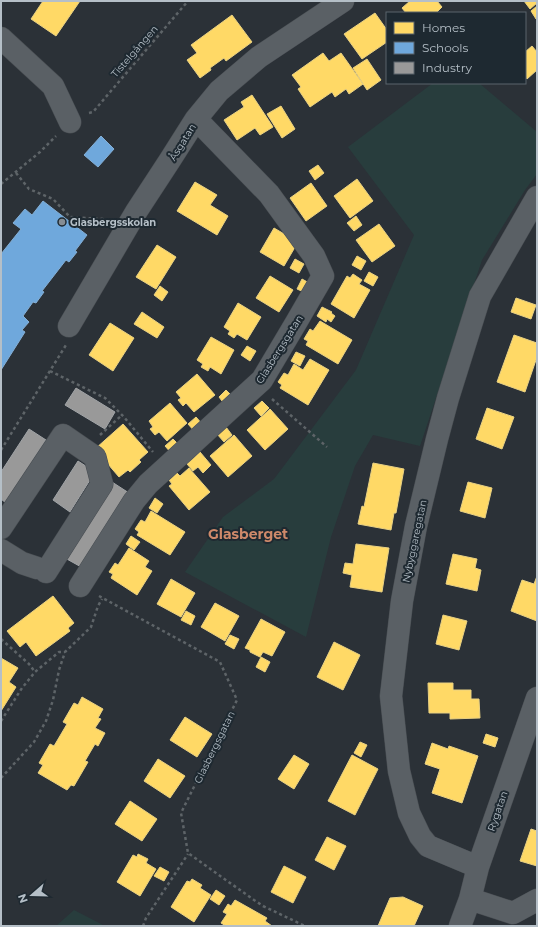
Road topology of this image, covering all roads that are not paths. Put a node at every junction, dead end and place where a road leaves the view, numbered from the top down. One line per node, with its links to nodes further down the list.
1 (343, 1): 3 (street, Åsgatan)
2 (1, 38): 4 (street)
3 (196, 119): 6 (street, Åsgatan); 9 (street, Glasbergsgatan)
4 (70, 122)
5 (537, 197): 11 (street, Nybyggaregatan)
6 (69, 332)
7 (1, 528): 8 (street)
8 (1, 550)
9 (80, 586)
10 (537, 698): 11 (street, Rygatan)
11 (478, 867): 12 (street, Rygatan)
12 (470, 899): 14 (street); 15 (street, Rygatan)
13 (537, 900): 14 (street)
14 (516, 920)
15 (460, 926)

